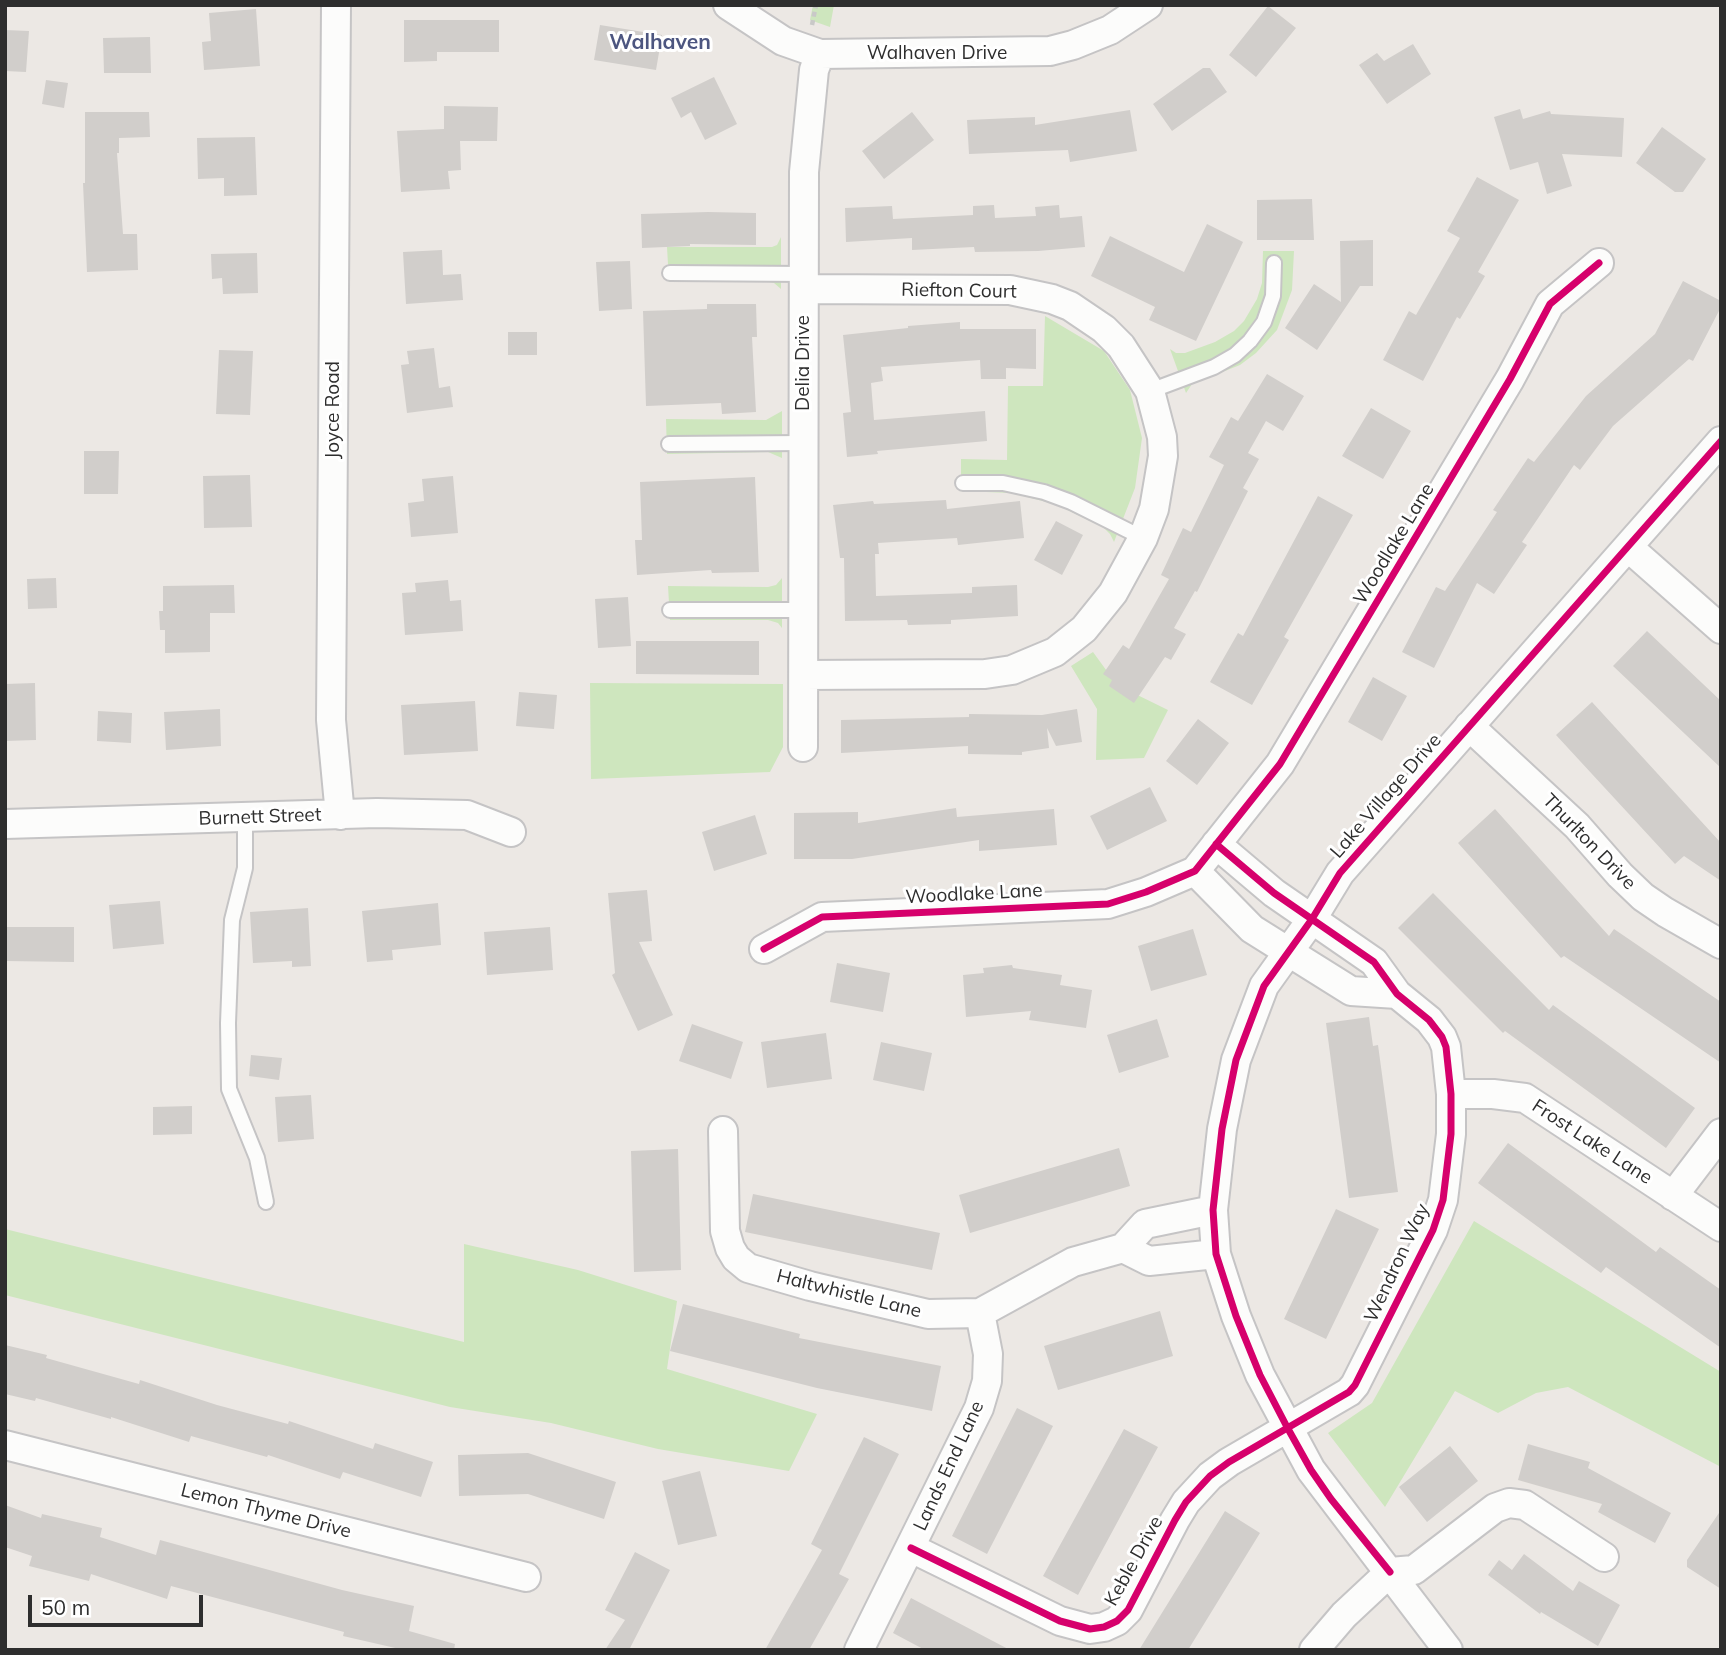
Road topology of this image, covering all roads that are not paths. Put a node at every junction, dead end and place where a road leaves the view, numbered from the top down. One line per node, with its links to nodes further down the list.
1 (336, 5): 22 (street, Joyce Road)
2 (727, 5): 4 (street, Walhaven Drive)
3 (1148, 5): 4 (street, Walhaven Drive)
4 (820, 54): 8 (street, Delia Drive)
5 (1274, 263): 9 (lane)
6 (1599, 263): 26 (street, Woodlake Lane)
7 (670, 273): 8 (lane)
8 (804, 282): 9 (street, Riefton Court); 11 (street, Delia Drive)
9 (1150, 391): 14 (street, Riefton Court)
10 (1721, 441): 15 (street, Lake Village Drive)
11 (803, 443): 12 (lane); 17 (street, Delia Drive)
12 (668, 444)
13 (963, 483): 14 (lane)
14 (1143, 538): 19 (street, Riefton Court)
15 (1628, 547): 18 (street); 20 (street, Lake Village Drive)
16 (670, 610): 17 (lane)
17 (803, 610): 19 (street, Delia Drive)
18 (1721, 629)
19 (804, 675): 21 (street, Delia Drive)
20 (1469, 726): 28 (street, Lake Village Drive); 29 (street, Thurlton Drive)
21 (803, 747)
22 (340, 815): 23 (street, Burnett Street); 25 (street, Burnett Street)
23 (245, 818): 24 (street, Burnett Street); 37 (lane)
24 (5, 824)
25 (511, 832)
26 (1216, 844): 27 (street, Woodlake Lane); 28 (street)
27 (1195, 871): 30 (street, Woodlake Lane); 31 (street)
28 (1312, 919): 31 (street, Lake Village Drive); 32 (street, Wendron Way)
29 (1721, 944)
30 (764, 949)
31 (1289, 953): 32 (street); 38 (street, Lake Village Drive)
32 (1396, 993): 33 (street, Wendron Way)
33 (1451, 1094): 36 (street, Frost Lake Lane); 43 (street, Wendron Way)
34 (723, 1131): 42 (street, Haltwhistle Lane)
35 (1721, 1133): 36 (street)
36 (1673, 1196): 39 (street, Frost Lake Lane)
37 (266, 1202)
38 (1213, 1210): 40 (street, Haltwhistle Lane); 41 (street, Lake Village Drive)
39 (1721, 1227)
40 (1123, 1248): 41 (street); 42 (street, Haltwhistle Lane)
41 (1216, 1254): 43 (street, Lake Village Drive)
42 (980, 1313): 45 (street, Lands End Lane)
43 (1287, 1427): 45 (street, Keble Drive); 47 (street, Lake Village Drive)
44 (5, 1445): 48 (street, Lemon Thyme Drive)
45 (911, 1548): 49 (street, Lands End Lane)
46 (1604, 1558): 47 (street)
47 (1390, 1573): 50 (street); 51 (street, Lake Village Drive)
48 (526, 1577)
49 (859, 1650)
50 (1314, 1650)
51 (1448, 1650)

